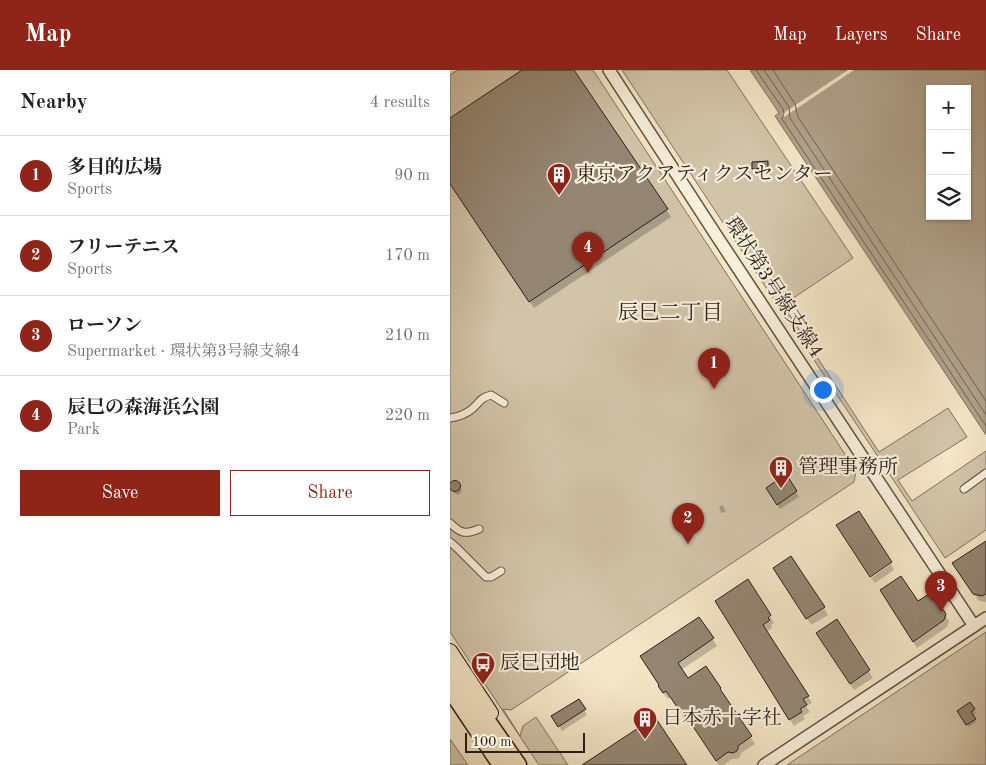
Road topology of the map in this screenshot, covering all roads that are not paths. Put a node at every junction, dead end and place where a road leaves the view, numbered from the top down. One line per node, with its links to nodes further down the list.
1 (609, 70): 11 (street, 環状第3号線支線4)
2 (504, 403): 3 (street)
3 (450, 418)
4 (986, 473): 5 (street)
5 (964, 489)
6 (450, 523): 7 (street)
7 (478, 529)
8 (450, 542): 9 (street)
9 (502, 571)
10 (986, 618): 11 (street)
11 (974, 626): 22 (street)
12 (450, 651): 21 (main road)
13 (450, 668): 20 (highway)
14 (450, 672): 19 (main road)
15 (450, 688): 18 (highway)
16 (450, 698): 17 (main road)
17 (495, 765)
18 (503, 765)
19 (513, 765)
20 (518, 765)
21 (525, 765)
22 (764, 765)

